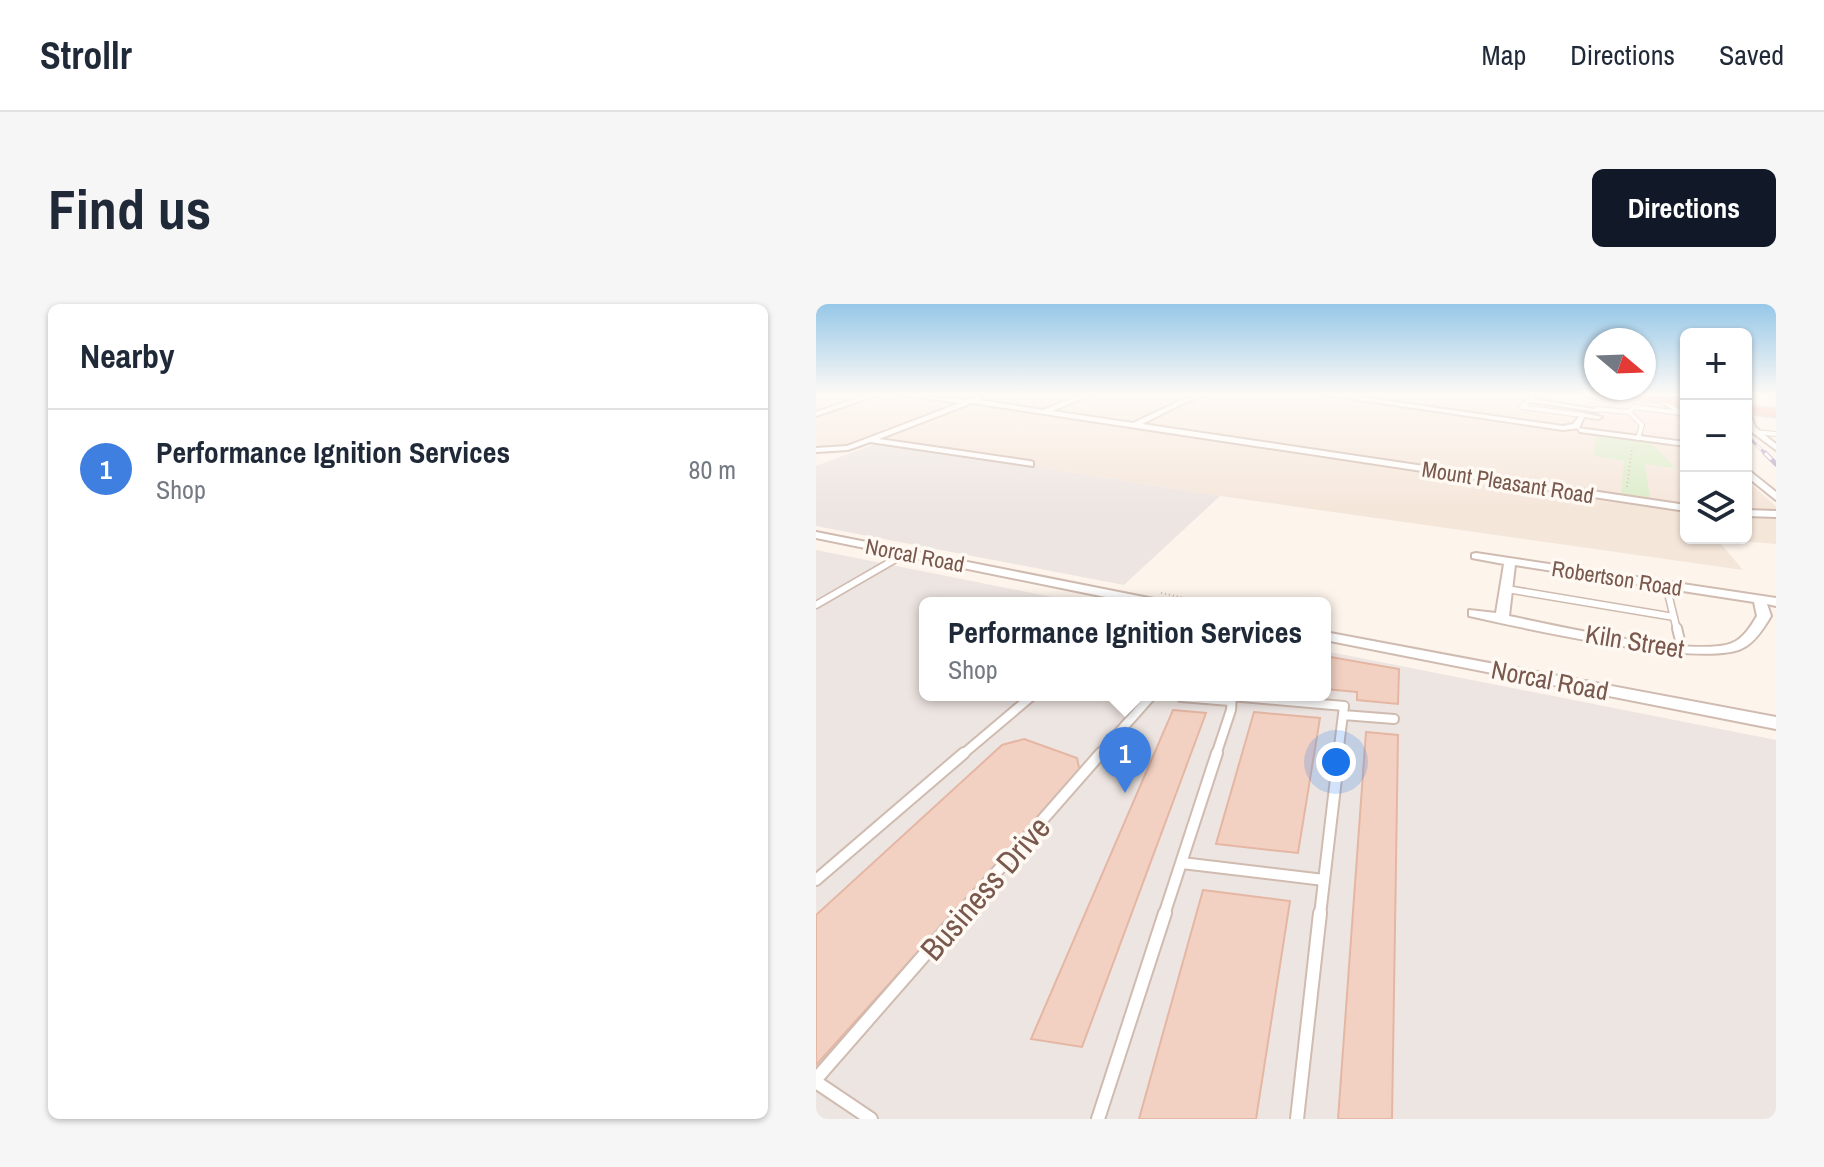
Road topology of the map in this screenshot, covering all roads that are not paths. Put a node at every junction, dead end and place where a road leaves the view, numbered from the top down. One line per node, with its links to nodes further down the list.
1 (888, 432): 8 (street, Mount Pleasant Road)
2 (1182, 432): 17 (street, Mount Pleasant Road)
3 (1595, 432): 7 (street)
4 (1640, 432): 7 (lane)
5 (1756, 432): 6 (lane); 10 (street)
6 (1776, 434)
7 (1638, 438): 9 (street)
8 (867, 440): 12 (street, Mount Pleasant Road); 14 (street)
9 (1680, 443)
10 (1776, 448)
11 (816, 450): 12 (street, Mount Pleasant Road)
12 (831, 451): 13 (street)
13 (816, 459)
14 (1030, 464)
15 (1747, 472): 16 (street)
16 (1776, 497)
17 (1680, 507)
18 (1752, 513): 19 (street)
19 (1776, 514)
20 (816, 535): 21 (street, Norcal Road)
21 (906, 553): 27 (street, Norcal Road); 30 (lane)
22 (1476, 556): 23 (street, Robertson Road)
23 (1510, 562): 24 (street, Robertson Road); 25 (street)
24 (1666, 585): 28 (street, Robertson Road); 32 (lane)
25 (1507, 589): 32 (lane); 33 (street)
26 (1776, 596): 28 (street, Robertson Road)
27 (1114, 597)
28 (1759, 599): 29 (street, Robertson Road); 35 (street, Kiln Street)
29 (1776, 602)
30 (816, 605)
31 (1474, 613): 33 (street, Kiln Street)
32 (1674, 617): 35 (lane)
33 (1502, 619): 35 (street, Kiln Street)
34 (1331, 637): 42 (street, Norcal Road)
35 (1682, 649)
36 (1026, 701): 44 (lane)
37 (1147, 701): 46 (lane, Business Drive)
38 (1231, 701): 43 (lane)
39 (1273, 701): 40 (lane)
40 (1343, 715): 41 (lane); 45 (lane)
41 (1394, 719)
42 (1776, 723)
43 (1182, 863): 45 (lane); 48 (lane)
44 (816, 880)
45 (1324, 880): 49 (lane)
46 (816, 1080): 47 (lane)
47 (871, 1119)
48 (1098, 1119)
49 (1297, 1119)

